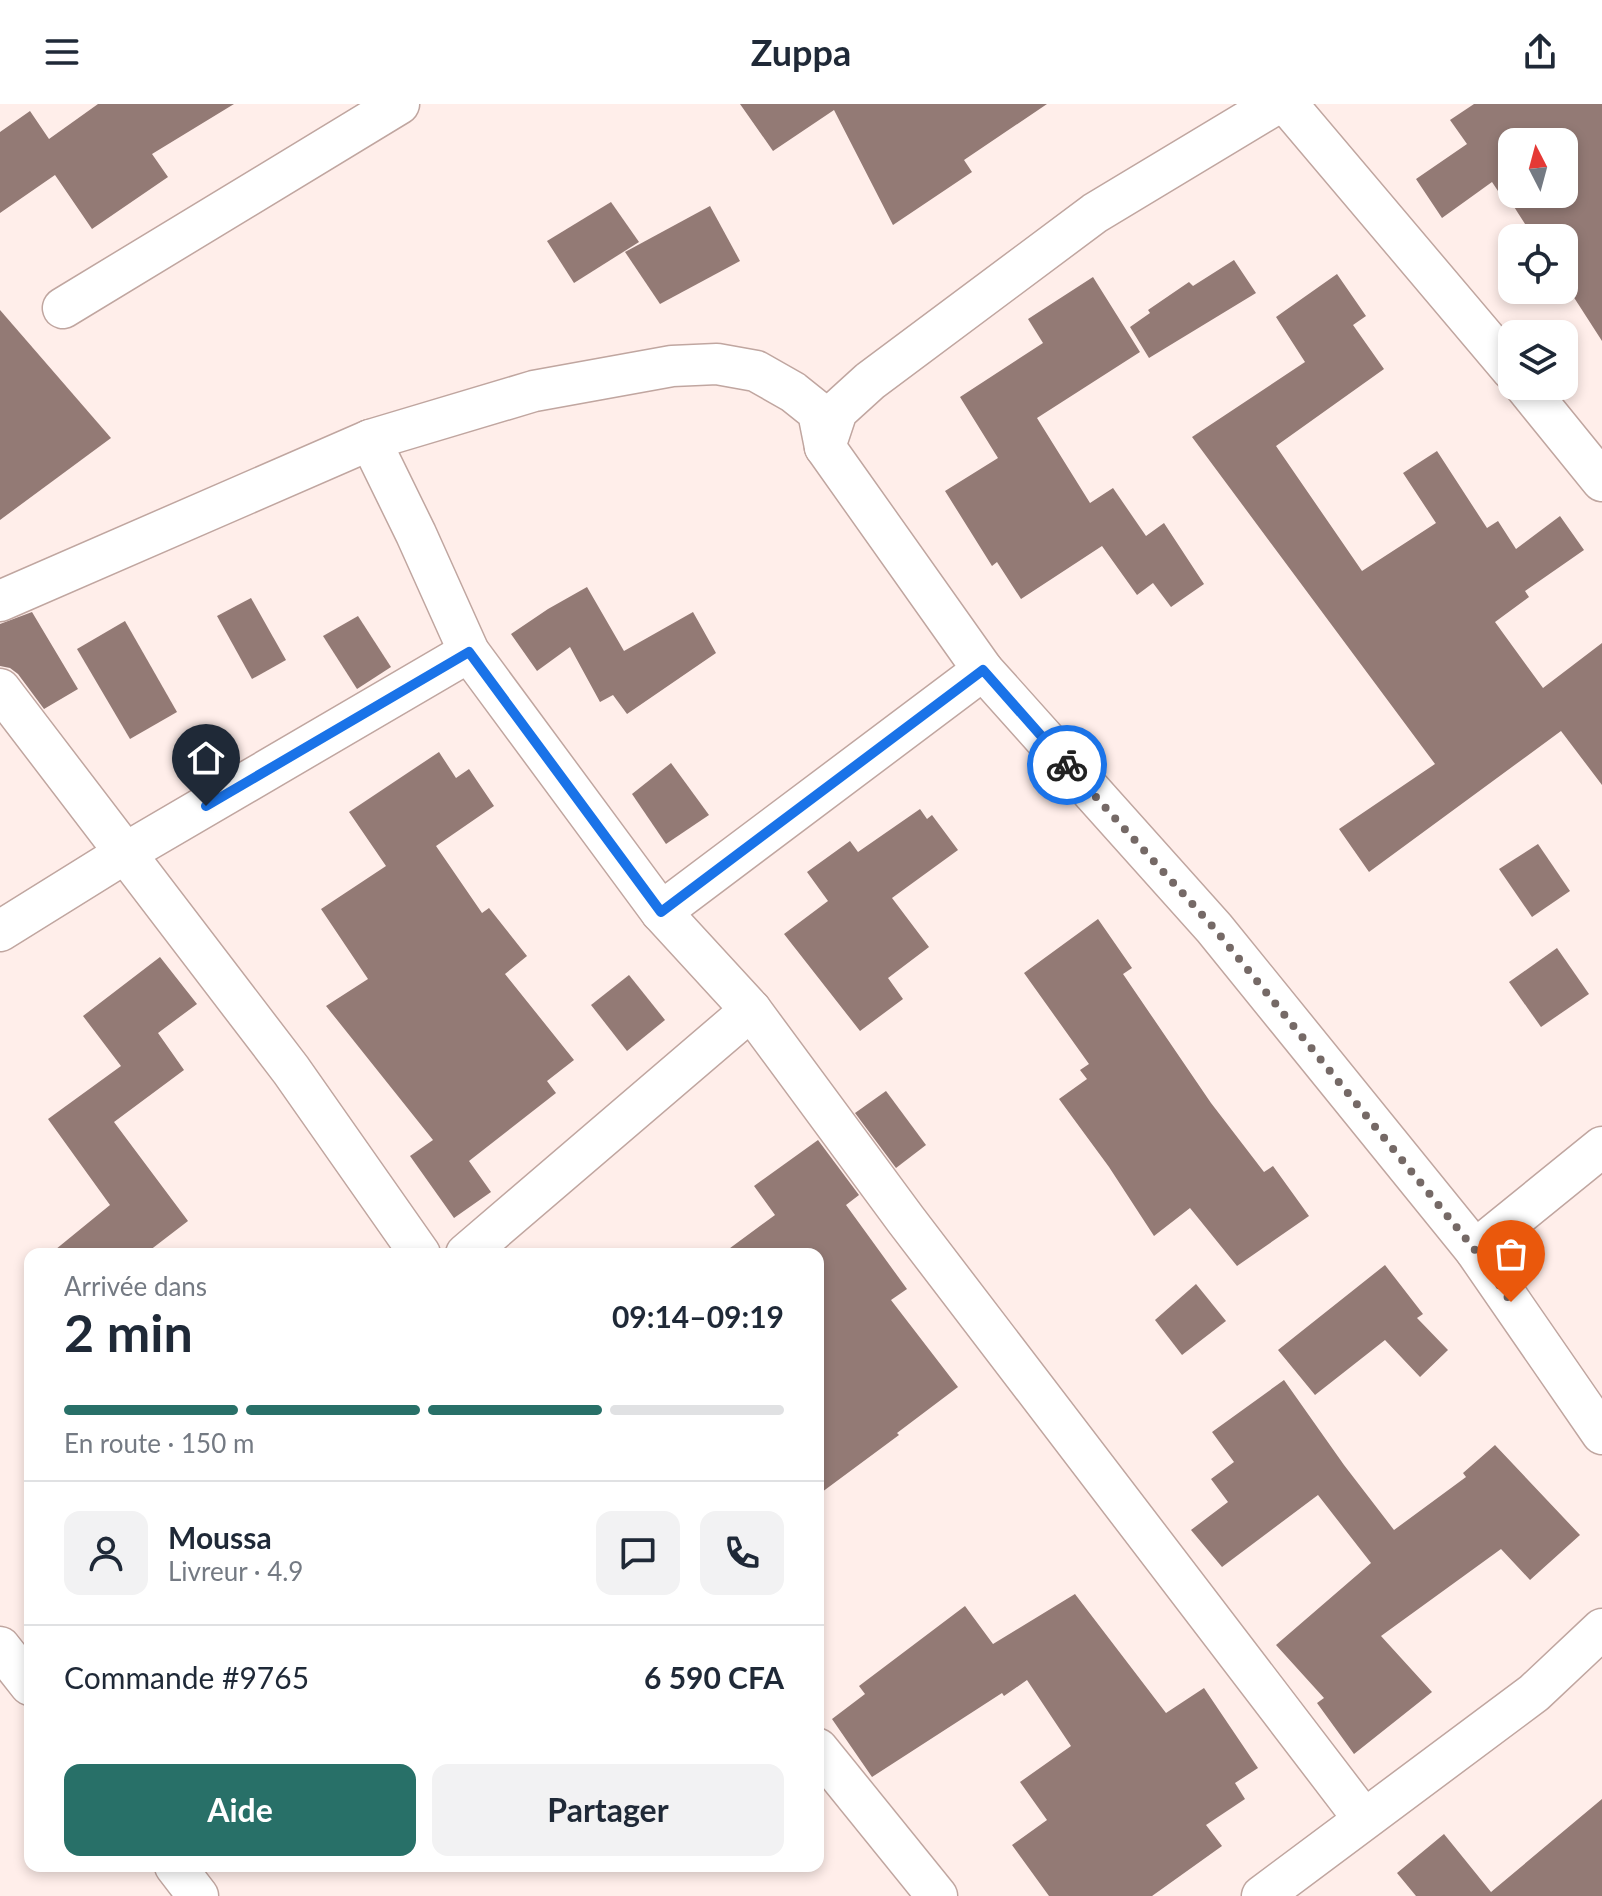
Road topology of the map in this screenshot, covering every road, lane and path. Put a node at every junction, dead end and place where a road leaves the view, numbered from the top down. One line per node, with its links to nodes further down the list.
1 (399, 104): 4 (street)
2 (1276, 104): 8 (street)
3 (1287, 104): 5 (street)
4 (63, 308)
5 (1498, 353)
6 (1536, 400): 9 (street)
7 (370, 440): 8 (street); 10 (street); 11 (street)
8 (825, 447): 12 (street)
9 (1602, 481)
10 (0, 601)
11 (469, 652): 14 (street); 15 (street)
12 (983, 670): 15 (street); 21 (street)
13 (0, 689): 14 (street)
14 (127, 852): 16 (street); 19 (street)
15 (661, 912): 17 (street)
16 (0, 931)
17 (751, 1010): 20 (street); 27 (street)
18 (1602, 1147): 21 (street)
19 (416, 1248)
20 (473, 1248)
21 (1475, 1250): 22 (street)
22 (1602, 1434)
23 (1602, 1629): 27 (street)
24 (0, 1647): 25 (street)
25 (24, 1677)
26 (824, 1756): 30 (street)
27 (1363, 1818): 31 (street)
28 (180, 1872): 29 (street)
29 (198, 1896)
30 (937, 1896)
31 (1262, 1896)

